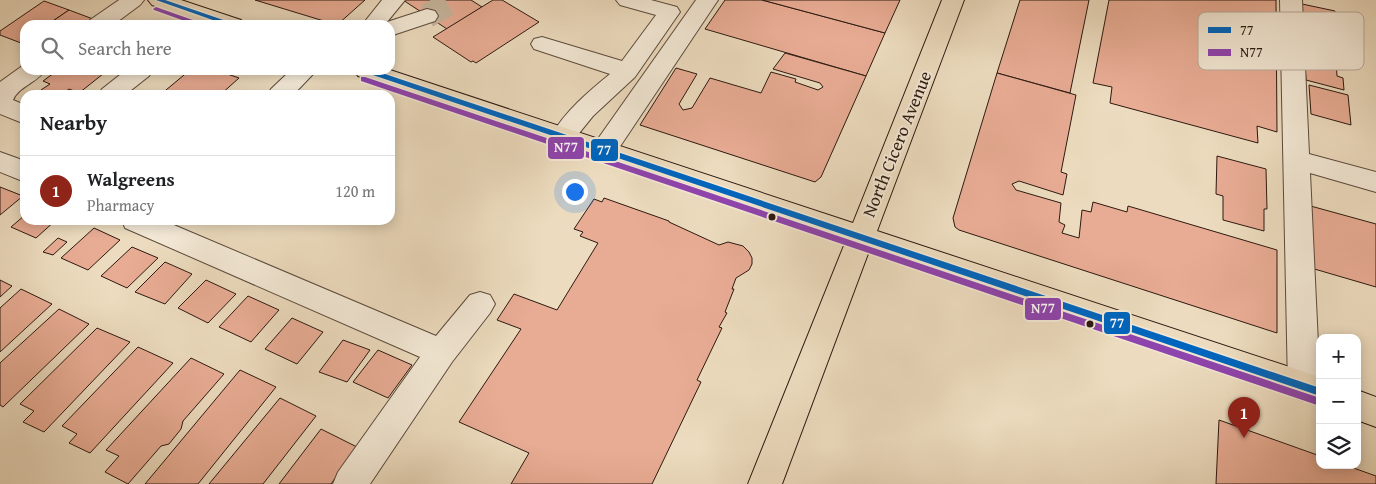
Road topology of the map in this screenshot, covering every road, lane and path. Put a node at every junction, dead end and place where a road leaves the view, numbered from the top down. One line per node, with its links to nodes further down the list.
1 (133, 0): 8 (lane)
2 (159, 0): 9 (main road)
3 (394, 0): 10 (lane)
4 (627, 0): 14 (lane)
5 (953, 0): 30 (main road, North Cicero Avenue)
6 (699, 2): 24 (lane)
7 (427, 16): 11 (lane)
8 (105, 20)
9 (201, 20)
10 (377, 20)
11 (395, 27)
12 (542, 44): 14 (lane)
13 (1293, 70): 25 (lane)
14 (627, 71): 23 (lane)
15 (26, 75): 21 (lane)
16 (135, 75): 19 (lane)
17 (300, 75): 20 (lane)
18 (381, 75): 23 (main road)
19 (116, 90)
20 (283, 90)
21 (0, 103): 22 (lane)
22 (20, 113)
23 (563, 136): 24 (main road)
24 (604, 150): 30 (main road)
25 (1296, 160): 28 (lane); 33 (lane)
26 (0, 161): 27 (lane)
27 (20, 170)
28 (1376, 182)
29 (147, 225): 32 (lane)
30 (860, 236): 33 (main road); 37 (main road, North Cicero Avenue)
31 (480, 304): 32 (lane)
32 (441, 352): 36 (lane)
33 (1312, 390)
34 (1361, 406): 35 (main road)
35 (1376, 412)
36 (350, 484)
37 (765, 484)

